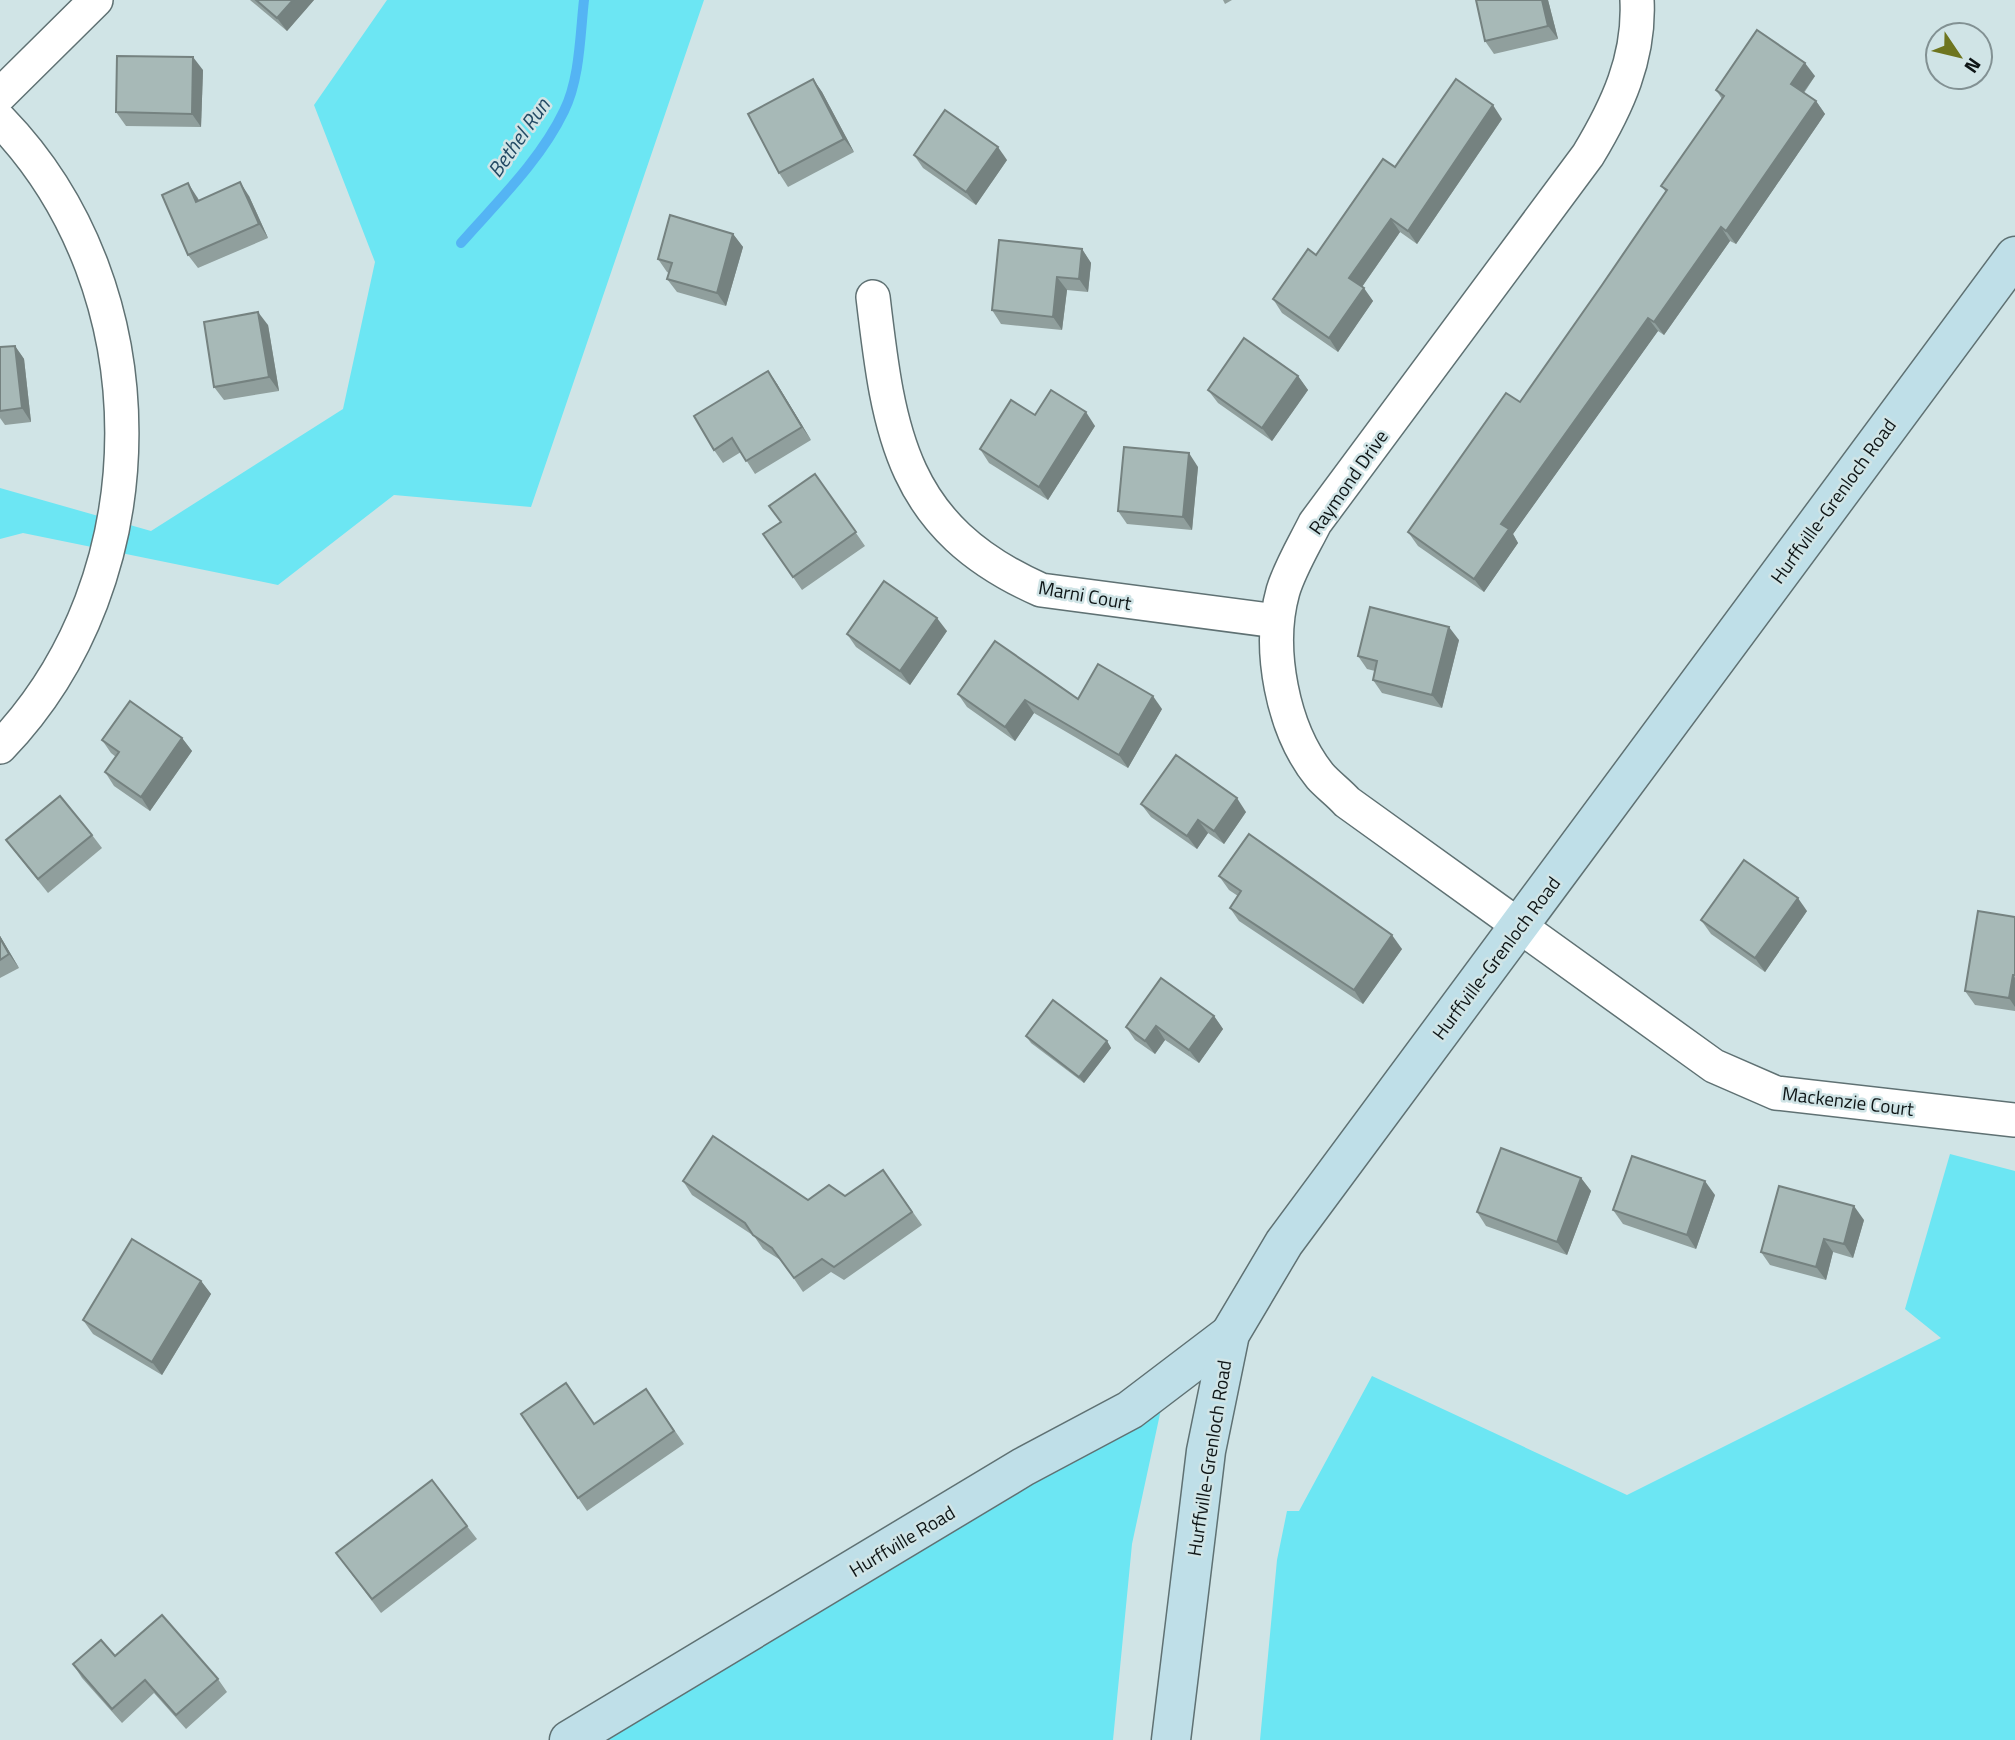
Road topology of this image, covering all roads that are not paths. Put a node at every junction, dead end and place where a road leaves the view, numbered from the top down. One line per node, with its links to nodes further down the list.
1 (96, 0): 3 (street)
2 (1637, 0): 7 (street, Raymond Drive)
3 (0, 95)
4 (0, 120): 8 (street)
5 (2015, 256): 9 (main road, Hurffville-Grenloch Road)
6 (873, 297): 7 (street, Marni Court)
7 (1276, 621): 9 (street, Raymond Drive)
8 (0, 747)
9 (1520, 925): 10 (street, Mackenzie Court); 11 (main road, Hurffville-Grenloch Road)
10 (2015, 1120)
11 (1230, 1335): 12 (main road, Hurffville Road); 13 (main road, Hurffville-Grenloch Road)
12 (569, 1740)
13 (1171, 1740)

